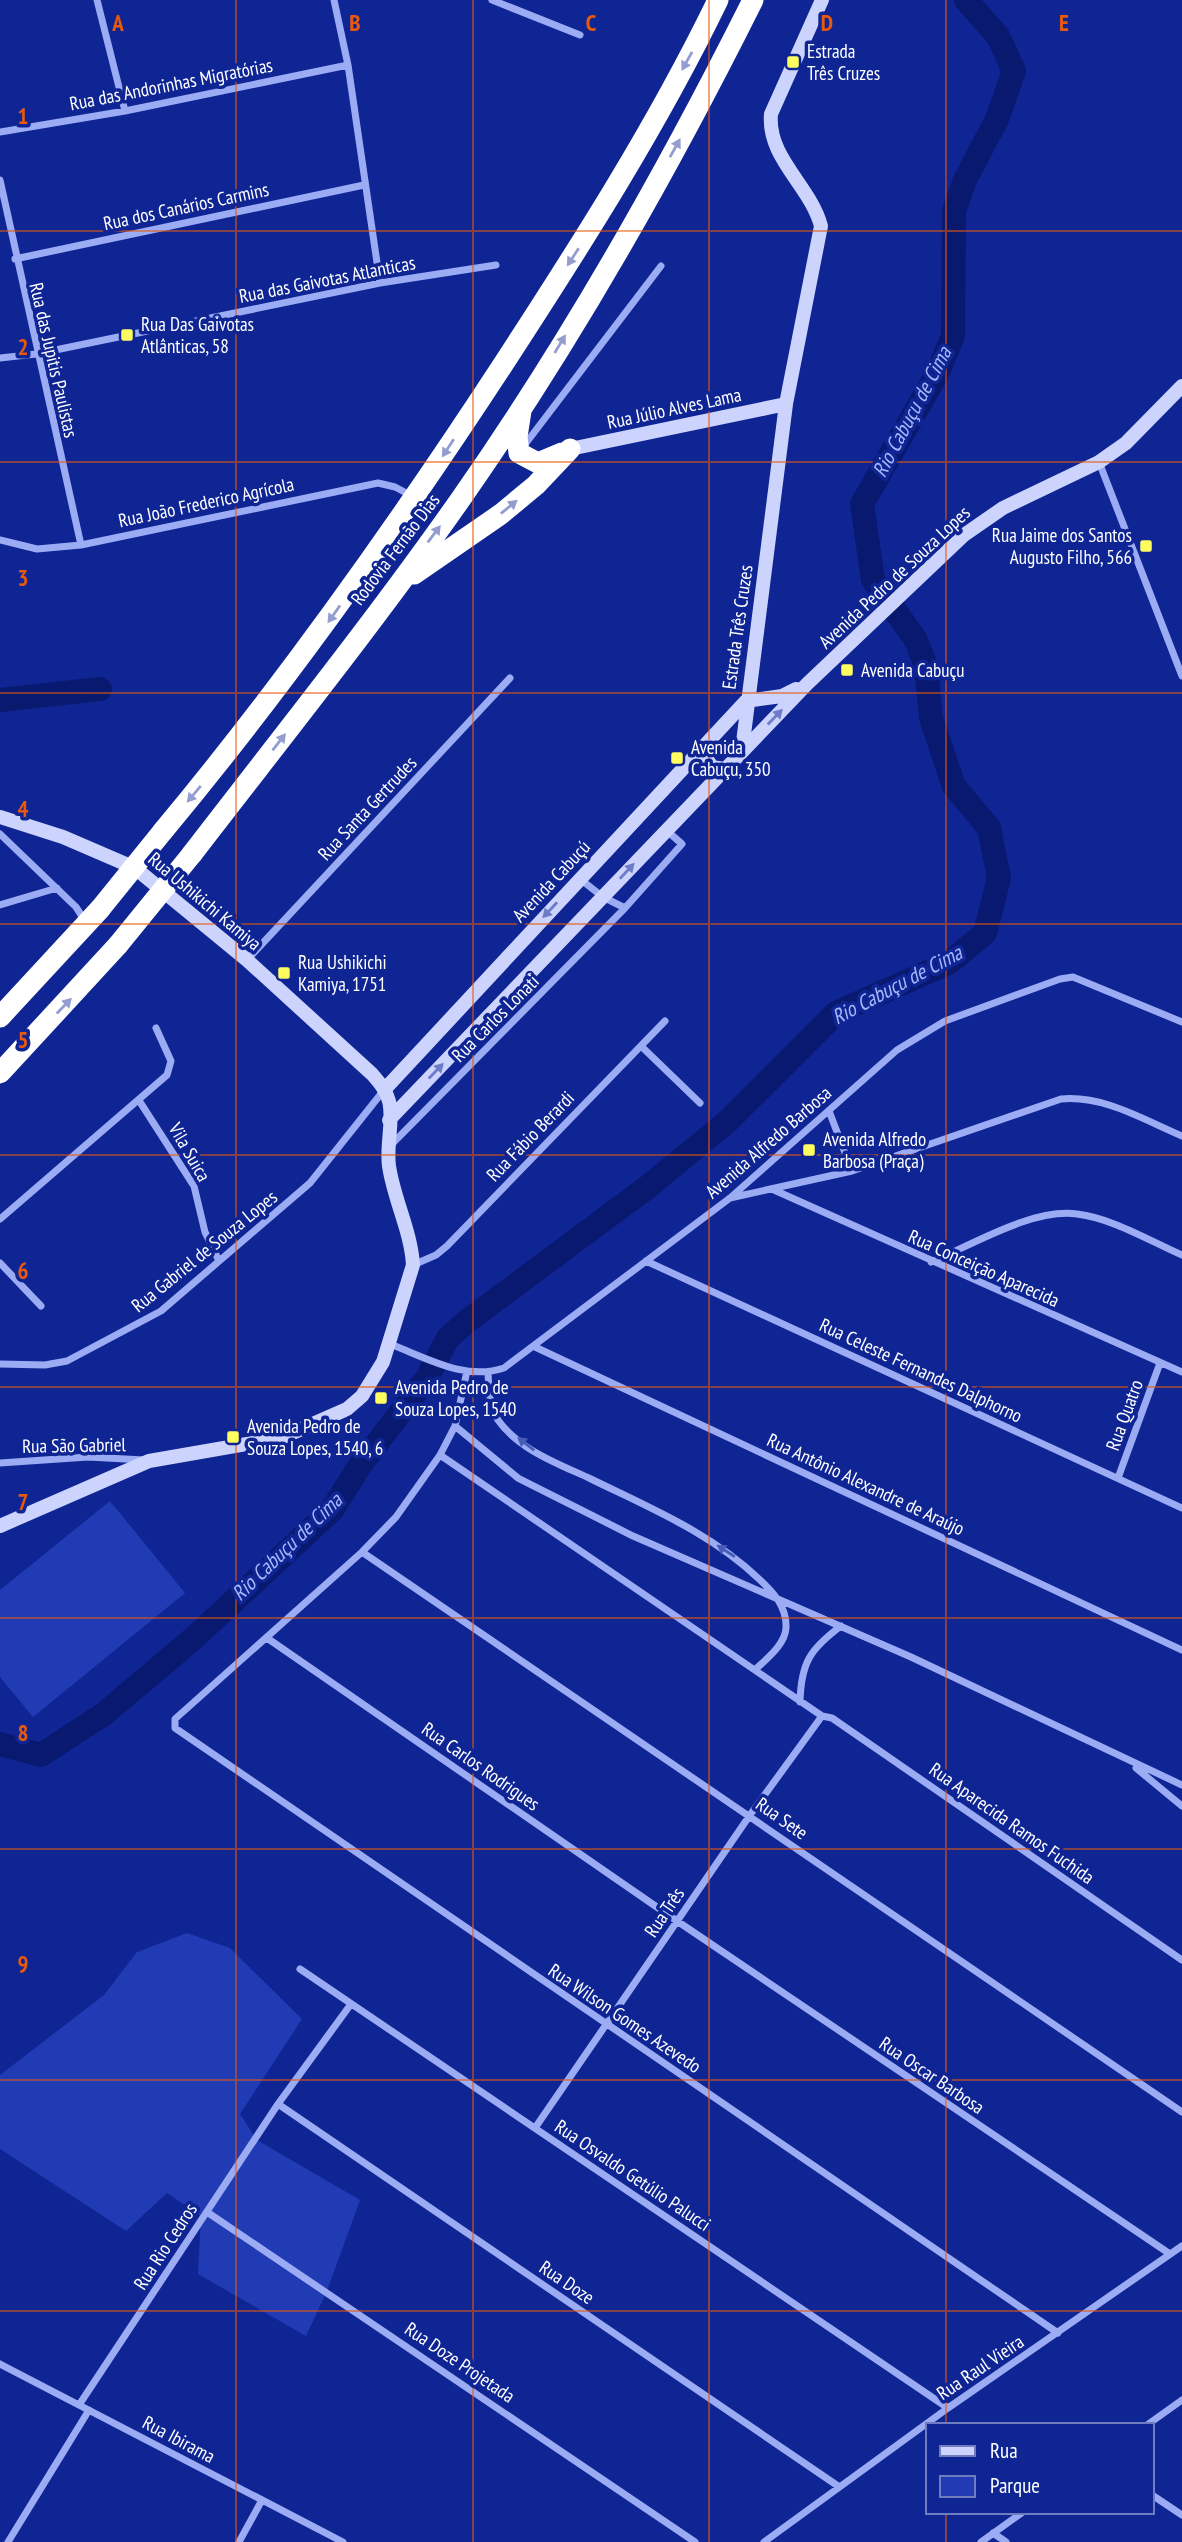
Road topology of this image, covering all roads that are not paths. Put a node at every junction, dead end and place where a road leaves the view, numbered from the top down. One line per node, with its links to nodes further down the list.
1 (97, 0): 9 (street)
2 (334, 0): 8 (street)
3 (492, 0): 7 (street)
4 (718, 0): 25 (highway, Rodovia Fernão Dias, one-way to 25)
5 (753, 0): 21 (highway, Rodovia Fernão Dias, one-way to 5)
6 (822, 0): 20 (main road, Estrada Três Cruzes)
7 (580, 35)
8 (348, 65): 9 (street, Rua das Andorinhas Migratórias); 12 (street)
9 (125, 111): 10 (street, Rua das Andorinhas Migratórias)
10 (0, 131)
11 (0, 180): 13 (street, Rua das Jupitis Paulistas)
12 (364, 185): 13 (street, Rua dos Canários Carmins); 16 (street)
13 (16, 259): 17 (street, Rua das Jupitis Paulistas)
14 (496, 265): 16 (street, Rua das Gaivotas Atlanticas)
15 (662, 266): 23 (street)
16 (380, 283): 17 (street, Rua das Gaivotas Atlanticas)
17 (36, 354): 18 (street, Rua das Gaivotas Atlanticas); 27 (street, Rua das Jupitis Paulistas)
18 (0, 358)
19 (1182, 386): 24 (main road, Avenida Pedro de Souza Lopes)
20 (786, 404): 22 (main road, Rua Júlio Alves Lama); 32 (main road, Estrada Três Cruzes)
21 (522, 405): 23 (highway); 28 (highway, Rodovia Fernão Dias, one-way to 21)
22 (570, 449): 23 (highway); 28 (highway, one-way to 22)
23 (519, 453)
24 (1099, 462): 29 (street); 31 (main road, Avenida Pedro de Souza Lopes)
25 (416, 498): 27 (street, Rua João Frederico Agrícola); 45 (highway, Rodovia Fernão Dias, one-way to 45, bridge)
26 (0, 540): 27 (street, Rua João Frederico Agrícola)
27 (81, 545)
28 (394, 589): 52 (highway, Rodovia Fernão Dias, one-way to 28, bridge)
29 (1182, 676)
30 (510, 678): 46 (street, Rua Santa Gertrudes)
31 (807, 684): 32 (main road, Avenida Pedro de Souza Lopes); 35 (main road, Avenida Pedro de Souza Lopes, one-way to 31)
32 (746, 701): 33 (main road, Estrada Três Cruzes)
33 (738, 720): 34 (main road, Avenida Cabuçú); 35 (main road, Estrada Três Cruzes)
34 (701, 749): 36 (main road); 40 (main road, Avenida Cabuçú)
35 (742, 750): 36 (main road)
36 (724, 769): 38 (main road)
37 (0, 817): 46 (main road, Rua Ushikichi Kamiya)
38 (666, 830): 42 (main road, one-way to 38); 44 (street, Rua Carlos Lonati)
39 (0, 834): 41 (street)
40 (579, 878): 42 (street); 53 (main road, Avenida Cabuçú, one-way to 53)
41 (57, 888): 43 (street); 45 (street)
42 (603, 897): 44 (street); 57 (main road, one-way to 42)
43 (0, 905)
44 (625, 908): 59 (street, Rua Carlos Lonati)
45 (93, 916): 47 (highway, Rodovia Fernão Dias)
46 (247, 960): 53 (main road, Rua Ushikichi Kamiya)
47 (0, 1017)
48 (665, 1021): 51 (street, Rua Fábio Berardi)
49 (1182, 1022): 56 (street, Avenida Alfredo Barbosa)
50 (156, 1028): 54 (street)
51 (641, 1046): 55 (street); 69 (street, Rua Fábio Berardi)
52 (0, 1073)
53 (385, 1089): 57 (main road); 65 (street, Rua Gabriel de Souza Lopes)
54 (140, 1101): 63 (street); 65 (street, Vila Suica)
55 (700, 1103)
56 (829, 1111): 60 (street); 62 (street, Avenida Alfredo Barbosa)
57 (389, 1120): 59 (main road)
58 (1182, 1136): 60 (street)
59 (387, 1149): 69 (main road)
60 (852, 1171): 61 (street)
61 (774, 1190): 62 (street); 67 (street, Rua Conceição Aparecida)
62 (730, 1198): 66 (street, Avenida Alfredo Barbosa)
63 (0, 1219)
64 (1182, 1255): 67 (street)
65 (219, 1261): 74 (street, Rua Gabriel de Souza Lopes)
66 (646, 1261): 72 (street, Avenida Alfredo Barbosa); 82 (street, Rua Celeste Fernandes Dalphorno)
67 (930, 1262): 73 (street, Rua Conceição Aparecida)
68 (0, 1263): 70 (street)
69 (413, 1265): 71 (main road)
70 (41, 1306)
71 (390, 1344): 75 (street); 80 (main road)
72 (536, 1347): 77 (street, Avenida Alfredo Barbosa); 89 (street, Rua Antônio Alexandre de Araújo)
73 (1160, 1363): 76 (street, Rua Conceição Aparecida); 82 (street, Rua Quatro)
74 (0, 1364)
75 (467, 1371): 77 (street); 78 (street)
76 (1182, 1372)
77 (488, 1373): 86 (street, one-way to 77)
78 (455, 1426): 79 (street); 86 (street)
79 (440, 1455): 85 (street); 90 (street, Rua Aparecida Ramos Fuchida)
80 (149, 1461): 81 (street, Rua São Gabriel); 84 (main road)
81 (0, 1463)
82 (1118, 1478): 83 (street, Rua Celeste Fernandes Dalphorno)
83 (1182, 1508)
84 (0, 1526)
85 (362, 1552): 88 (street); 96 (street, Rua Sete)
86 (777, 1596): 87 (street); 90 (street)
87 (841, 1626): 91 (street); 93 (street)
88 (267, 1638): 97 (street, Rua Carlos Rodrigues); 101 (street, Rua Wilson Gomes Azevedo)
89 (1182, 1650)
90 (755, 1670): 91 (street, Rua Aparecida Ramos Fuchida)
91 (800, 1702): 92 (street, Rua Aparecida Ramos Fuchida)
92 (822, 1716): 96 (street, Rua Três); 98 (street, Rua Aparecida Ramos Fuchida)
93 (1130, 1763): 94 (street); 95 (street)
94 (1182, 1785)
95 (1182, 1806)
96 (750, 1815): 97 (street, Rua Três); 103 (street, Rua Sete)
97 (677, 1921): 101 (street, Rua Três); 107 (street, Rua Oscar Barbosa)
98 (1182, 1961)
99 (300, 1969): 100 (street, Rua Osvaldo Getúlio Palucci)
100 (351, 2004): 102 (street, Rua Rio Cedros); 104 (street, Rua Osvaldo Getúlio Palucci)
101 (607, 2025): 104 (street, Rua Três); 108 (street, Rua Wilson Gomes Azevedo)
102 (278, 2104): 105 (street, Rua Rio Cedros); 117 (street, Rua Doze)
103 (1182, 2112)
104 (535, 2128): 112 (street, Rua Osvaldo Getúlio Palucci)
105 (207, 2212): 111 (street, Rua Rio Cedros); 126 (street, Rua Doze Projetada)
106 (1182, 2246): 107 (street, Rua Raul Vieira)
107 (1170, 2254): 108 (street, Rua Raul Vieira)
108 (1058, 2333): 112 (street, Rua Raul Vieira)
109 (0, 2364): 111 (street, Rua Ibirama)
110 (1182, 2400): 115 (street)
111 (79, 2405): 113 (street, Rua Ibirama)
112 (948, 2408): 114 (street, Rua Raul Vieira)
113 (89, 2410): 119 (street, Rua Ibirama); 123 (street)
114 (927, 2423)
115 (1150, 2423)
116 (926, 2424): 117 (street, Rua Raul Vieira)
117 (838, 2486): 127 (street, Rua Raul Vieira)
118 (1154, 2496): 121 (street)
119 (262, 2500): 124 (street); 125 (street, Rua Ibirama)
120 (1020, 2514): 122 (street)
121 (1182, 2515)
122 (993, 2533): 128 (street); 129 (street)
123 (8, 2542)
124 (239, 2542)
125 (344, 2542)
126 (695, 2542)
127 (764, 2542)
128 (981, 2542)
129 (1006, 2542)

